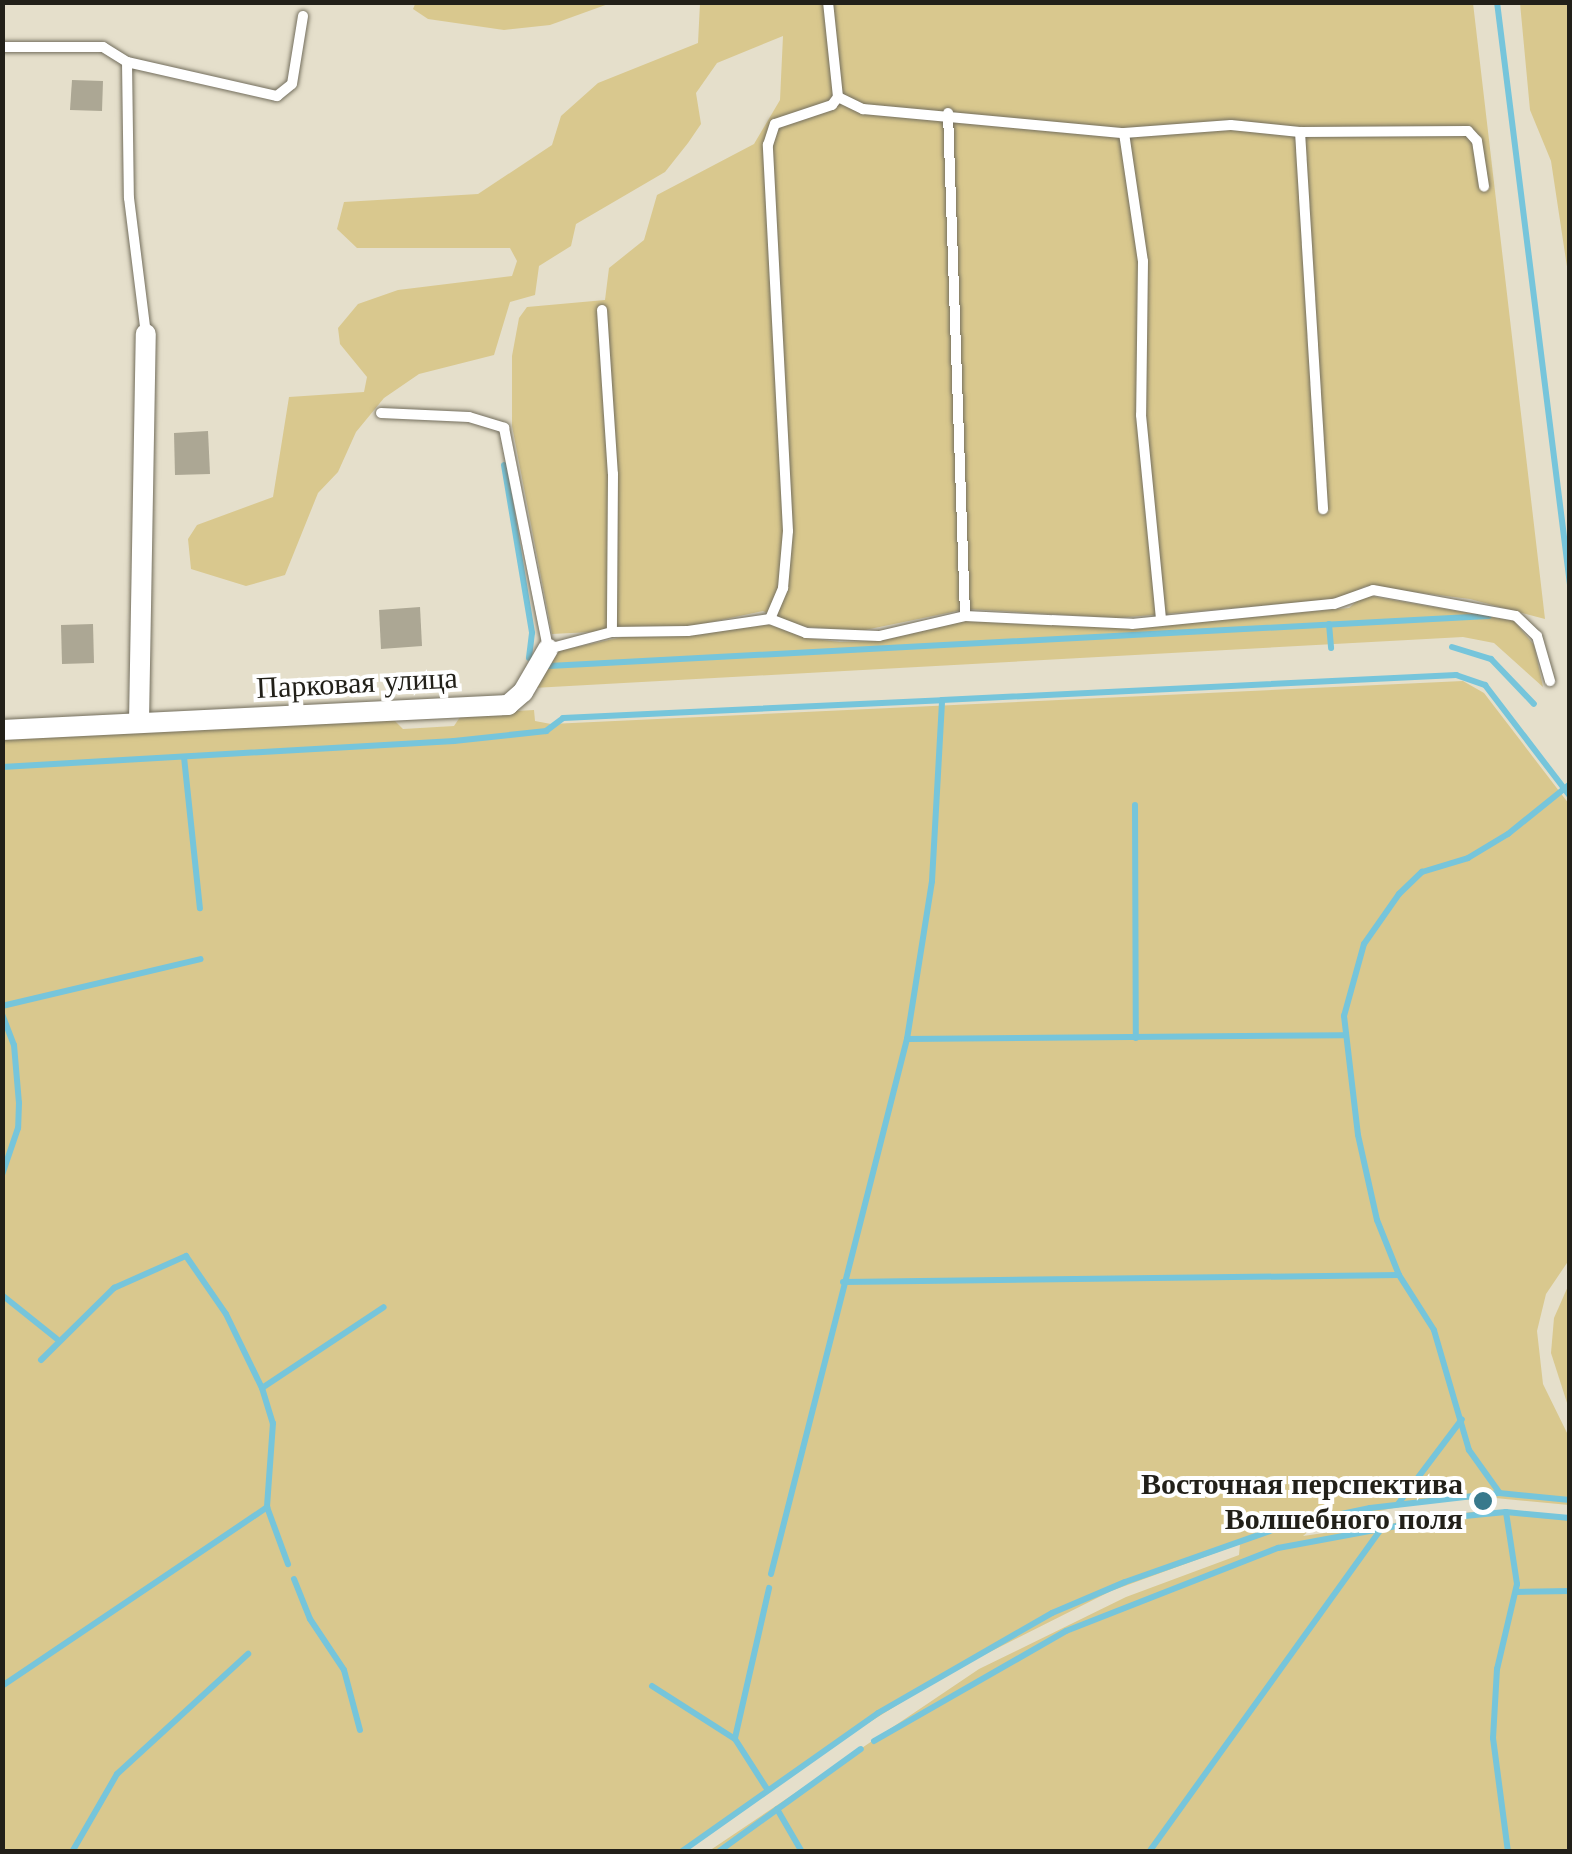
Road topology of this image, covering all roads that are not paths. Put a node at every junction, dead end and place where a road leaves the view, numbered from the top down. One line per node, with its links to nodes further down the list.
1 (828, 2): 5 (lane)
2 (303, 16): 4 (lane)
3 (2, 47): 4 (lane)
4 (127, 62): 11 (lane)
5 (838, 96): 6 (lane); 15 (lane)
6 (948, 113): 7 (lane); 14 (lane)
7 (1124, 132): 8 (lane); 16 (lane)
8 (1300, 132): 9 (lane); 13 (lane)
9 (1484, 186)
10 (602, 310): 17 (lane)
11 (146, 334): 20 (street)
12 (381, 412): 18 (lane)
13 (1323, 508)
14 (964, 616): 15 (lane); 16 (lane)
15 (770, 619): 17 (lane)
16 (1161, 620): 19 (lane)
17 (612, 632): 18 (lane)
18 (548, 649): 20 (street, Парковая улица)
19 (1550, 681)
20 (140, 722): 21 (street, Парковая улица)
21 (2, 730)

